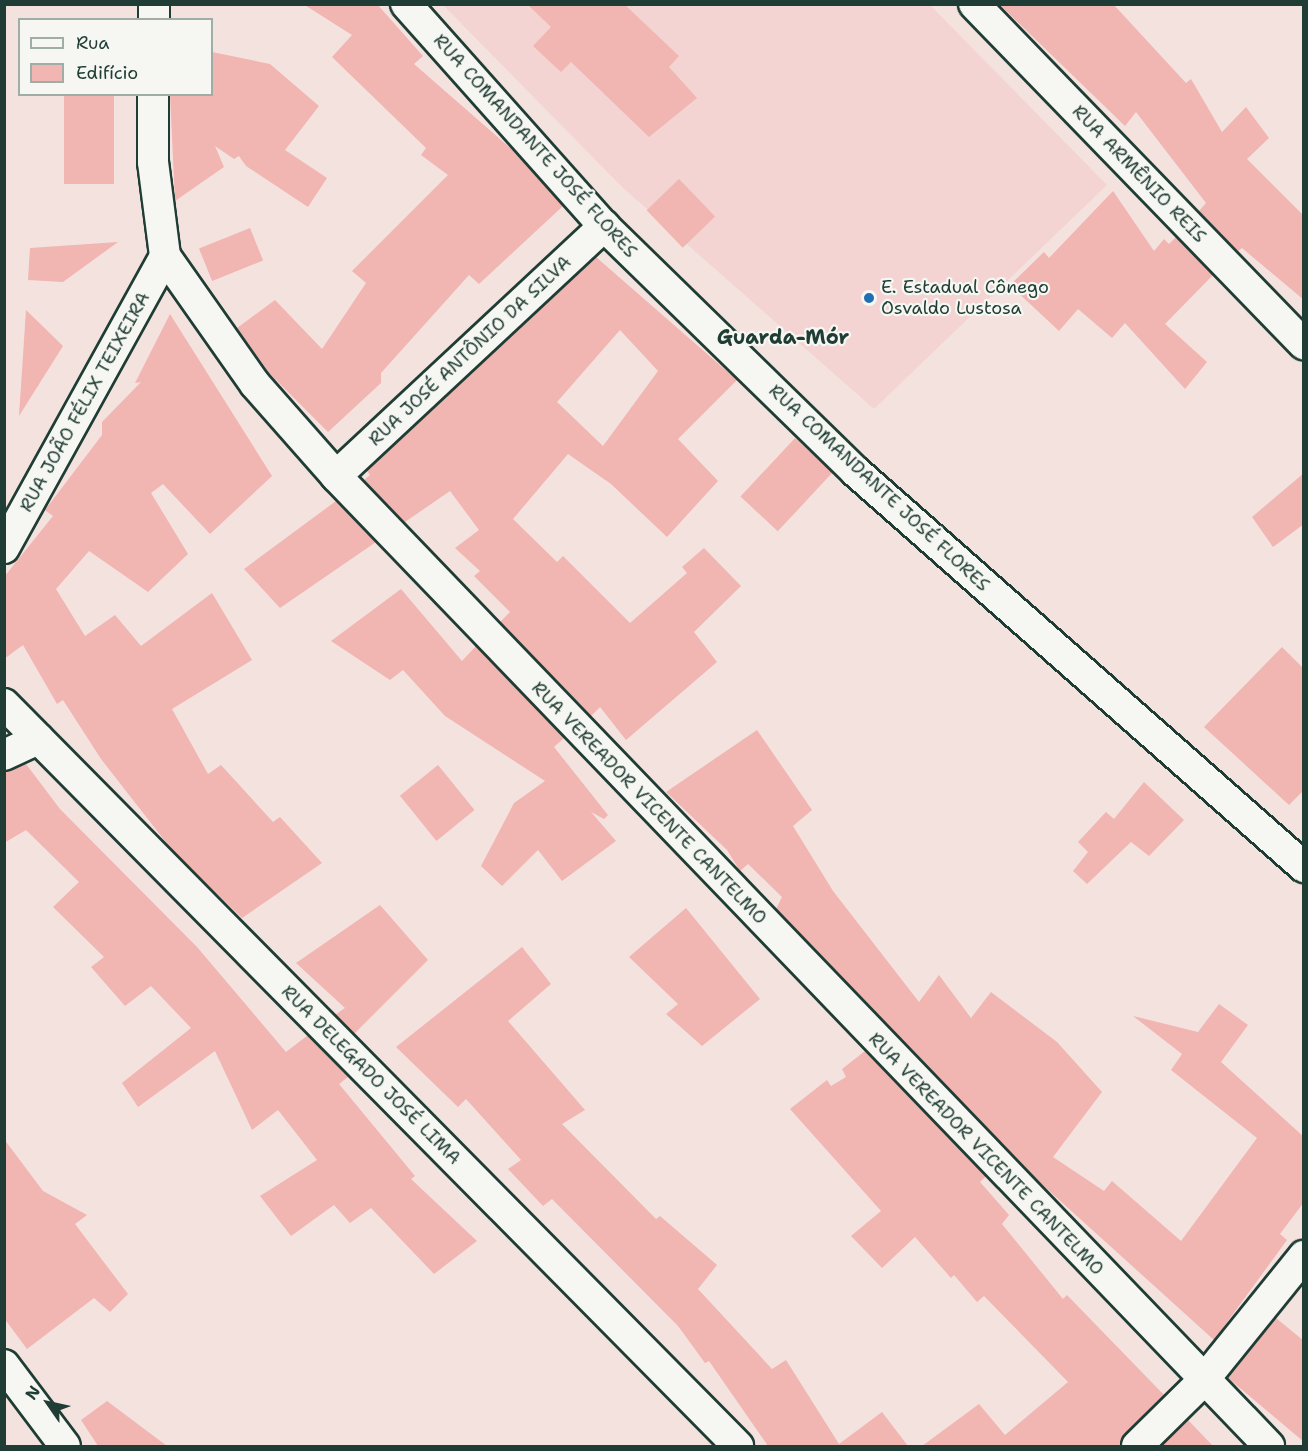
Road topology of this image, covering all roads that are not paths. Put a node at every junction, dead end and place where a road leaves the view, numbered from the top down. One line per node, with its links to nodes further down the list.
1 (406, 4): 4 (street, RUA COMANDANTE JOSÉ FLORES)
2 (974, 4): 6 (street, RUA ARMÊNIO REIS)
3 (153, 96): 5 (street, RUA VEREADOR VICENTE CANTELMO)
4 (604, 226): 7 (street, RUA JOSÉ ANTÔNIO DA SILVA); 12 (street, RUA COMANDANTE JOSÉ FLORES)
5 (165, 256): 7 (street, RUA VEREADOR VICENTE CANTELMO); 8 (street, RUA JOÃO FÉLIX TEIXEIRA)
6 (1304, 344)
7 (336, 476): 15 (street, RUA VEREADOR VICENTE CANTELMO)
8 (4, 548)
9 (4, 704): 10 (street, RUA DELEGADO JOSÉ LIMA)
10 (39, 739): 11 (street); 18 (street, RUA DELEGADO JOSÉ LIMA)
11 (4, 755)
12 (1304, 867)
13 (1304, 1256): 15 (street)
14 (4, 1365): 17 (street)
15 (1203, 1381): 19 (street); 20 (street, RUA VEREADOR VICENTE CANTELMO)
16 (4, 1396): 17 (street)
17 (59, 1439)
18 (738, 1446)
19 (1137, 1446)
20 (1269, 1446)

